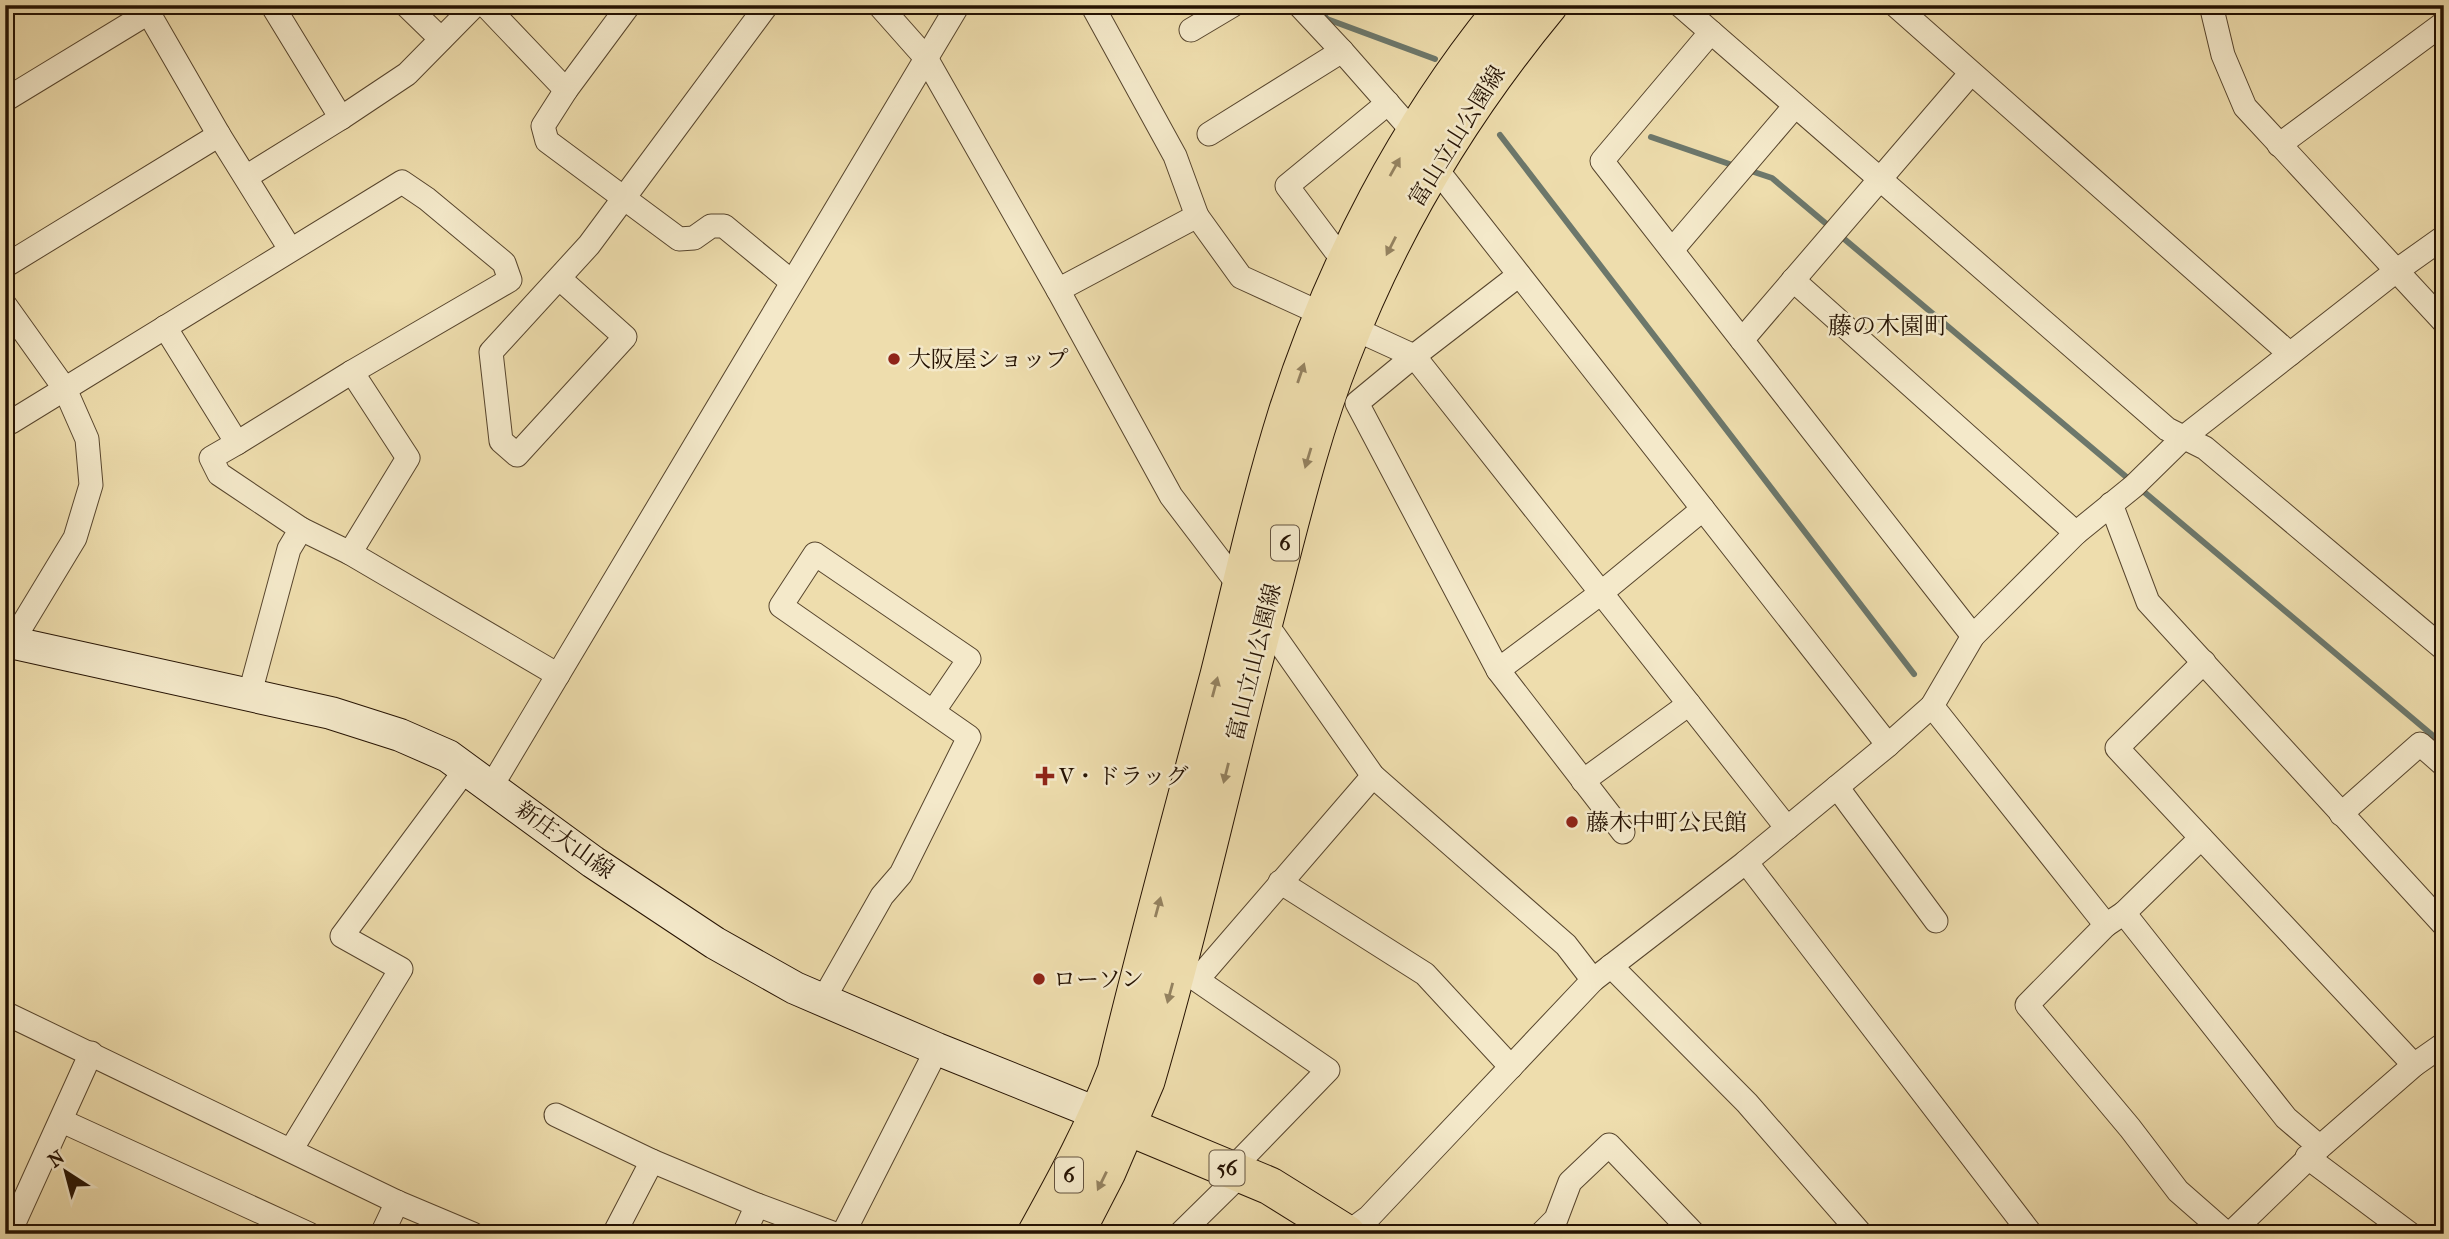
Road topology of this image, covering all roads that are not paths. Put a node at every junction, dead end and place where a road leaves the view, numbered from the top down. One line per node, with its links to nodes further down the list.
1 (272, 5): 29 (street)
2 (405, 5): 21 (street)
3 (475, 5): 21 (street)
4 (485, 5): 25 (street)
5 (629, 5): 25 (street)
6 (767, 5): 37 (street)
7 (879, 5): 23 (street)
8 (958, 5): 23 (street)
9 (1092, 5): 38 (street)
10 (1233, 5): 19 (street)
11 (1299, 5): 22 (street)
12 (1549, 5): 34 (main road, 富山立山公園線 / 6)
13 (1680, 5): 20 (street)
14 (1895, 5): 24 (street)
15 (2211, 5): 33 (street)
16 (146, 9): 26 (street); 32 (street)
17 (1494, 9): 31 (main road, 富山立山公園線 / 6)
18 (2444, 23): 33 (street)
19 (1191, 30)
20 (1711, 33): 28 (street); 41 (street)
21 (441, 39): 29 (street)
22 (1342, 51): 27 (street); 30 (street)
23 (926, 58): 48 (street); 49 (street)
24 (1971, 73): 36 (street); 55 (street)
25 (566, 90): 37 (street)
26 (5, 100)
27 (1388, 103): 31 (street); 42 (street)
28 (1795, 106): 36 (street); 41 (street)
29 (341, 118): 35 (street)
30 (1209, 134)
31 (1415, 134): 42 (main road, 富山立山公園線 / 6, one-way to 31)
32 (219, 135): 35 (street); 43 (street)
33 (2278, 145): 44 (street)
34 (1434, 166): 45 (street); 51 (main road, 富山立山公園線 / 6, one-way to 51)
35 (246, 177): 40 (street)
36 (1879, 178): 47 (street); 60 (street)
37 (624, 198): 46 (street); 48 (street)
38 (1196, 216): 49 (street); 51 (street)
39 (2444, 237): 44 (street)
40 (290, 249): 53 (street); 57 (street)
41 (1672, 250): 54 (street)
42 (1348, 256): 51 (main road, 富山立山公園線 / 6)
43 (5, 266)
44 (2396, 271): 52 (street); 55 (street)
45 (1520, 275): 56 (street); 63 (street)
46 (559, 278): 46 (street)
47 (1793, 280): 54 (street); 65 (street)
48 (792, 282): 75 (street)
49 (1058, 290): 67 (street)
50 (5, 305): 58 (street)
51 (1338, 320): 56 (street); 67 (main road, 富山立山公園線 / 6, one-way to 51); 69 (main road, 富山立山公園線 / 6, one-way to 69)
52 (2444, 322)
53 (165, 327): 58 (street); 61 (street)
54 (1742, 340): 70 (street)
55 (2290, 354): 60 (street)
56 (1414, 356): 68 (street); 74 (street)
57 (352, 372): 61 (street); 66 (street)
58 (65, 389): 59 (street); 71 (street)
59 (5, 417)
60 (2184, 437): 62 (street); 72 (street)
61 (237, 443): 64 (street)
62 (2111, 504): 65 (street); 73 (street)
63 (1703, 509): 68 (street); 80 (street)
64 (301, 529): 66 (street); 76 (street)
65 (2076, 533): 70 (street)
66 (350, 553): 75 (street)
67 (1241, 588): 69 (street); 105 (main road, 富山立山公園線 / 6, one-way to 67)
68 (1601, 593): 74 (street); 77 (street)
69 (1264, 622): 83 (street); 105 (main road, 富山立山公園線 / 6, one-way to 105)
70 (1973, 636): 78 (street)
71 (8, 641): 76 (main road, 新庄大山線)
72 (2444, 649)
73 (2204, 662): 87 (street); 90 (street)
74 (1498, 670): 84 (street)
75 (558, 675): 86 (street)
76 (250, 694): 82 (main road, 新庄大山線)
77 (1689, 704): 84 (street); 88 (street)
78 (1932, 706): 80 (street); 93 (street)
79 (933, 712): 79 (street); 97 (street)
80 (1888, 745): 85 (street)
81 (2444, 765): 87 (street)
82 (466, 769): 86 (main road, 新庄大山線); 107 (street)
83 (1373, 776): 92 (street); 96 (street)
84 (1583, 780): 89 (street)
85 (1837, 787): 88 (street); 94 (street)
86 (491, 788): 97 (main road, 新庄大山線)
87 (2341, 814): 95 (street)
88 (1787, 828): 91 (street)
89 (1623, 832)
90 (2201, 838): 93 (street); 102 (street)
91 (1746, 862): 96 (street); 128 (street)
92 (1280, 882): 103 (street); 110 (street)
93 (2115, 919): 108 (street); 129 (street)
94 (1936, 920)
95 (2444, 925)
96 (1602, 973): 103 (street); 127 (street)
97 (823, 1000): 100 (main road, 新庄大山線)
98 (5, 1013): 101 (street)
99 (2444, 1044): 102 (street)
100 (937, 1049): 105 (main road, 新庄大山線); 120 (street)
101 (91, 1053): 106 (street); 107 (street)
102 (2414, 1065): 108 (street)
103 (1511, 1067): 124 (street)
104 (556, 1115): 109 (street)
105 (1113, 1120): 110 (main road, 56); 121 (main road, 富山立山公園線 / 6); 122 (main road, 富山立山公園線 / 6, one-way to 122)
106 (62, 1121): 113 (street); 114 (street)
107 (291, 1150): 111 (street)
108 (2314, 1152): 129 (street); 130 (street)
109 (652, 1161): 112 (street); 117 (street)
110 (1236, 1172): 123 (street); 124 (main road, 56)
111 (397, 1202): 115 (street); 116 (street)
112 (757, 1205): 118 (street); 119 (street)
113 (11, 1233)
114 (309, 1234)
115 (382, 1234)
116 (473, 1234)
117 (614, 1234)
118 (744, 1234)
119 (835, 1234)
120 (843, 1234)
121 (1036, 1234)
122 (1074, 1234)
123 (1180, 1234)
124 (1347, 1234)
125 (1541, 1234): 126 (street)
126 (1694, 1234)
127 (1861, 1234)
128 (2031, 1234)
129 (2228, 1234)
130 (2410, 1234)

